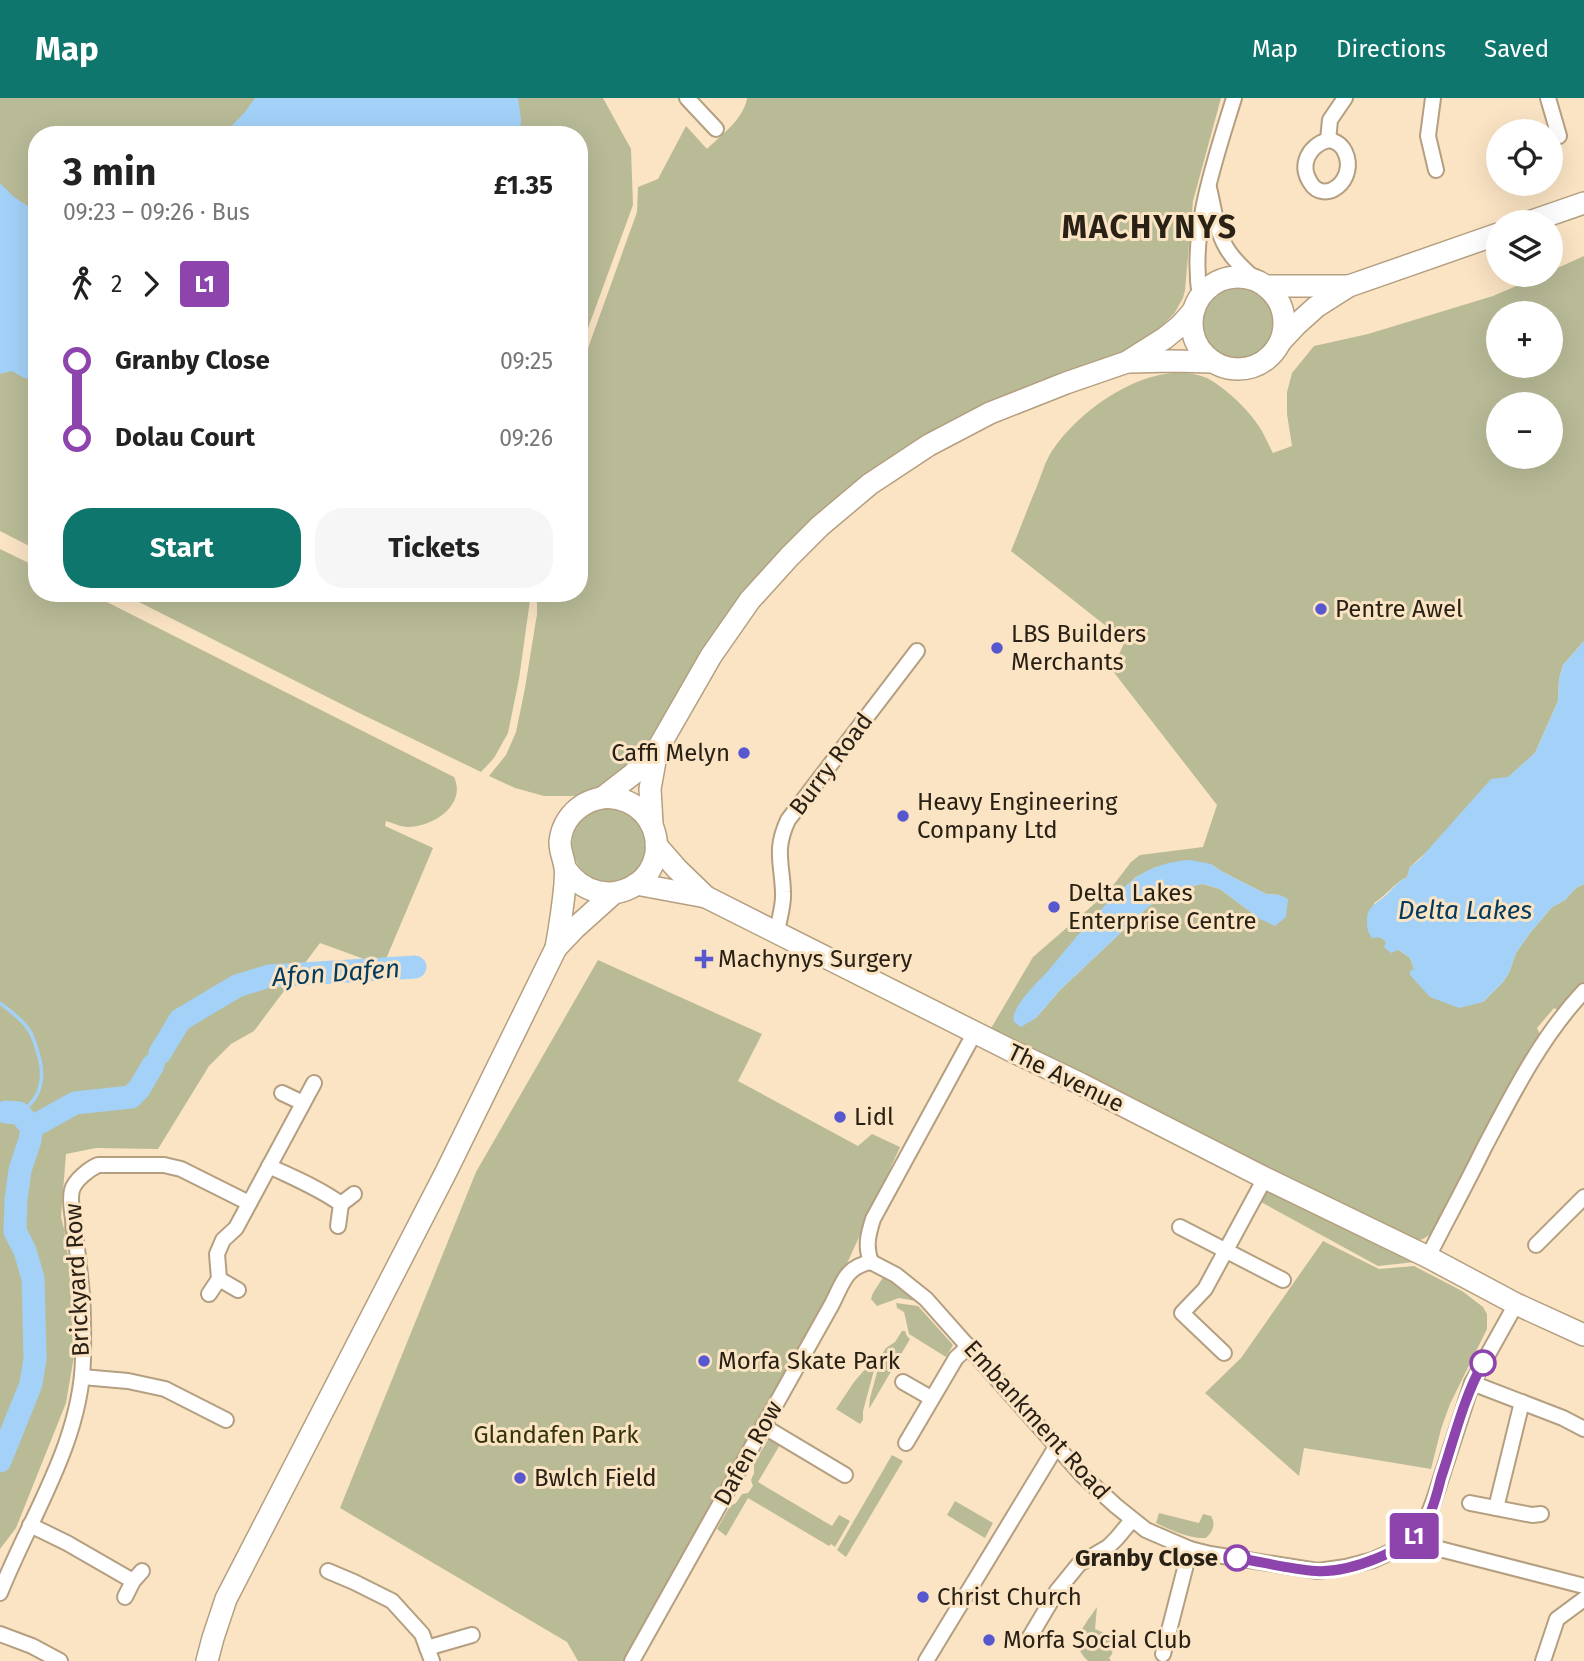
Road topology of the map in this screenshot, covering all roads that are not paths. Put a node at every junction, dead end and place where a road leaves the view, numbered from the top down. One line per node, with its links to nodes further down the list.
1 (687, 98): 7 (street)
2 (1234, 98): 10 (street)
3 (1345, 98): 8 (street)
4 (1433, 98): 9 (street)
5 (1548, 98): 6 (street)
6 (1554, 119)
7 (716, 129)
8 (1328, 140)
9 (1436, 170)
10 (1209, 187): 14 (street); 16 (street)
11 (1584, 203): 12 (main road)
12 (1563, 210)
13 (1486, 237): 15 (main road)
14 (1261, 283): 15 (main road); 16 (main road); 17 (main road)
15 (1349, 286): 17 (main road)
16 (1197, 303): 18 (main road); 19 (main road)
17 (1281, 341): 19 (main road)
18 (1127, 362): 19 (main road); 21 (main road)
19 (1214, 362)
20 (917, 651): 28 (street, Burry Road)
21 (657, 750): 22 (main road); 23 (main road)
22 (602, 798): 23 (main road); 24 (main road)
23 (654, 835): 25 (main road); 27 (main road, The Avenue)
24 (565, 868): 26 (main road); 29 (main road)
25 (636, 884): 26 (main road); 27 (main road, The Avenue)
26 (614, 893): 29 (main road)
27 (706, 897): 28 (main road, The Avenue)
28 (777, 932): 31 (main road, The Avenue)
29 (556, 948): 84 (main road)
30 (1584, 991): 45 (street)
31 (975, 1032): 36 (main road, The Avenue); 46 (street)
32 (314, 1083): 34 (street)
33 (282, 1093): 34 (street)
34 (303, 1103): 35 (street)
35 (269, 1166): 39 (street); 40 (street)
36 (1265, 1178): 44 (street); 45 (main road, The Avenue)
37 (354, 1195): 40 (street)
38 (1584, 1197): 43 (street)
39 (249, 1203): 47 (street); 55 (street, Brickyard Row)
40 (341, 1205): 41 (street)
41 (338, 1226)
42 (1180, 1227): 44 (street)
43 (1536, 1245)
44 (1226, 1251): 48 (street); 54 (street)
45 (1428, 1257): 51 (main road, The Avenue)
46 (871, 1262): 53 (street, Embankment Road); 61 (street, Dafen Row)
47 (219, 1279): 49 (street); 50 (street)
48 (1283, 1280)
49 (239, 1290)
50 (209, 1294)
51 (1516, 1304): 52 (main road, The Avenue); 57 (street, Embankment Road)
52 (1584, 1335)
53 (969, 1346): 58 (street); 64 (street, Embankment Road)
54 (1224, 1353)
55 (82, 1377): 60 (street); 70 (street, Brickyard Row)
56 (903, 1382): 58 (street)
57 (1472, 1383): 59 (street); 71 (street, Embankment Road)
58 (931, 1398): 63 (street)
59 (1522, 1402): 62 (street); 67 (street)
60 (226, 1420)
61 (763, 1426): 65 (street); 85 (street, Dafen Row)
62 (1584, 1429)
63 (906, 1443)
64 (1056, 1447): 69 (street, Embankment Road); 86 (street)
65 (845, 1475)
66 (1470, 1503): 67 (street)
67 (1496, 1508): 68 (street)
68 (1541, 1514)
69 (1132, 1520): 72 (street, Embankment Road); 80 (street)
70 (30, 1525): 75 (street, Brickyard Row); 76 (street)
71 (1414, 1536): 72 (street, Embankment Road); 74 (street)
72 (1189, 1549): 82 (street)
73 (328, 1571): 81 (street)
74 (1584, 1586)
75 (0, 1593)
76 (125, 1597)
77 (1584, 1599): 87 (street)
78 (0, 1634): 83 (street)
79 (472, 1635): 81 (street)
80 (1028, 1640)
81 (430, 1654)
82 (1163, 1654)
83 (60, 1661)
84 (207, 1661)
85 (632, 1661)
86 (926, 1661)
87 (1543, 1661)

